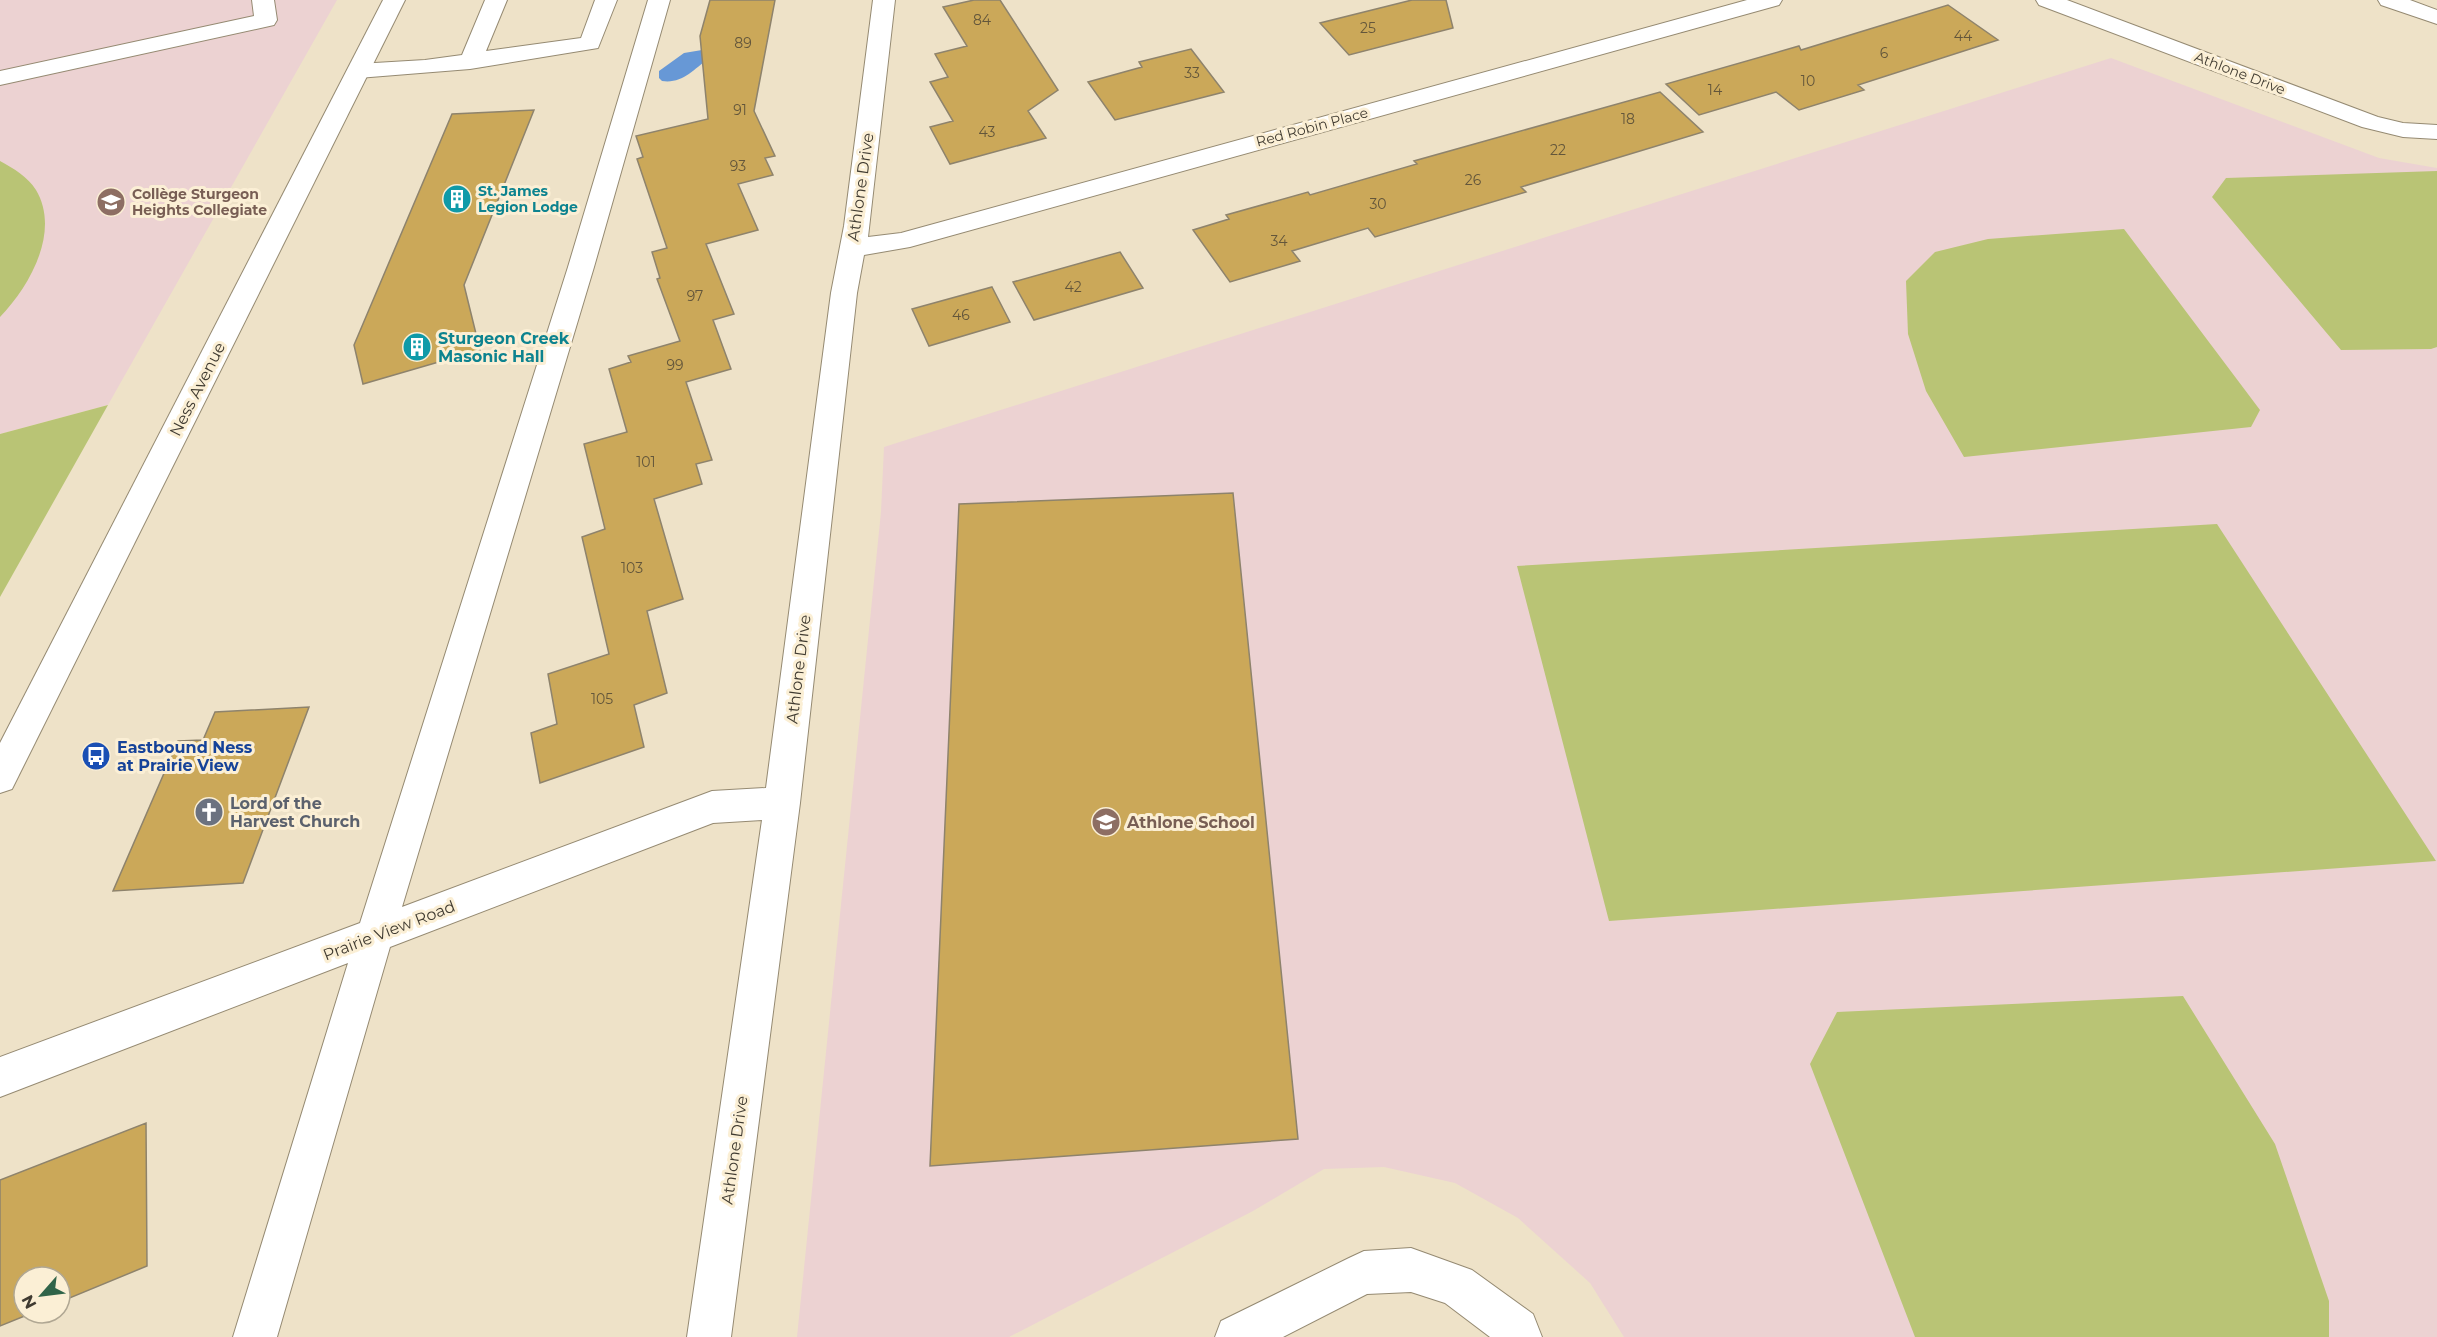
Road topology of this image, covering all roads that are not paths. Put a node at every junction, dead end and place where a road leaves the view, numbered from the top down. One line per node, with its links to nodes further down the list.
1 (263, 0): 13 (street)
2 (394, 0): 12 (street, Ness Avenue)
3 (496, 0): 11 (street)
4 (606, 0): 11 (street)
5 (659, 0): 18 (street)
6 (884, 0): 15 (street, Athlone Drive)
7 (1771, 0): 15 (street, Red Robin Place)
8 (2047, 0): 14 (street, Athlone Drive)
9 (2389, 0): 10 (street)
10 (2437, 17)
11 (470, 62): 12 (street)
12 (358, 71): 16 (street, Ness Avenue)
13 (0, 78)
14 (2437, 132)
15 (852, 248): 17 (street, Athlone Drive)
16 (0, 778)
17 (782, 803): 18 (street, Prairie View Road); 21 (street, Athlone Drive)
18 (375, 935): 19 (street, Prairie View Road); 20 (street)
19 (0, 1077)
20 (255, 1337)
21 (709, 1337)
22 (1238, 1337): 23 (street)
23 (1520, 1337)

